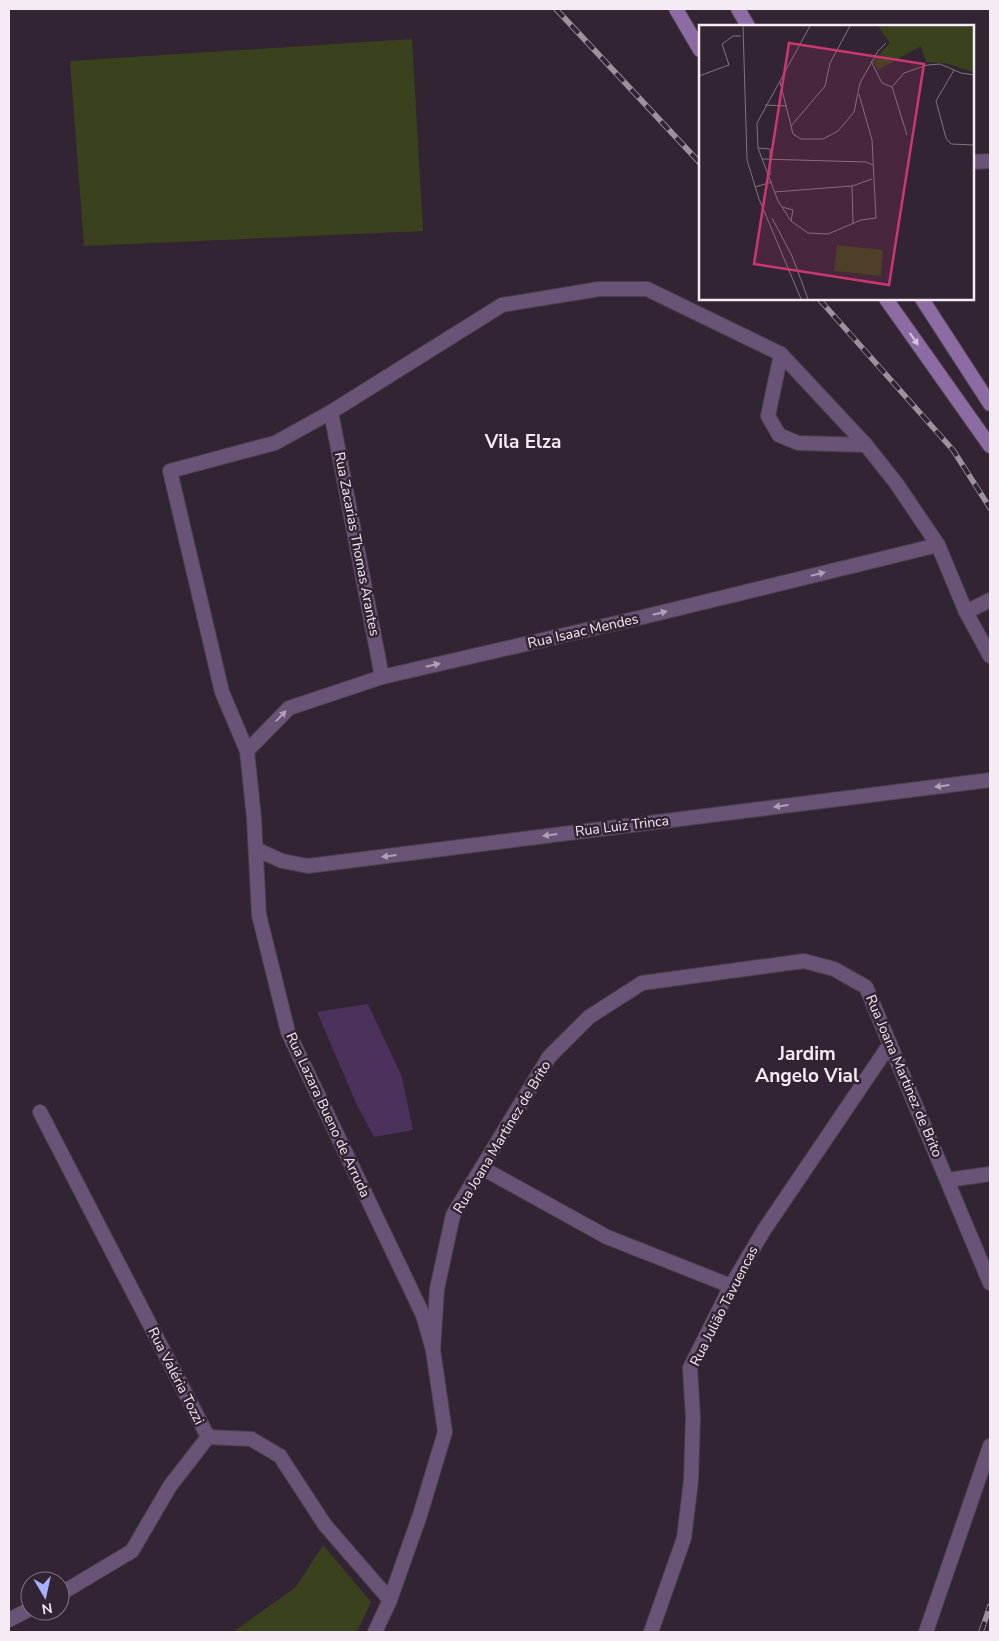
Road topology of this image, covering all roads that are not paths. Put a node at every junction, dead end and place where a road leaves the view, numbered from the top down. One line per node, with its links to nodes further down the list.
1 (676, 9): 4 (main road)
2 (738, 9): 3 (main road)
3 (747, 25)
4 (699, 48)
5 (990, 161): 6 (street)
6 (974, 162)
7 (887, 300): 13 (main road, one-way to 13)
8 (923, 300): 10 (main road)
9 (781, 354): 11 (street); 12 (street); 12 (street)
10 (990, 404)
11 (331, 412): 19 (street, Rua Zacarias Thomas Arantes); 20 (street, Rua Lazara Bueno de Arruda)
12 (866, 445): 14 (street)
13 (990, 446)
14 (938, 545): 16 (street); 19 (street, Rua Isaac Mendes, one-way to 14)
15 (990, 600): 16 (street)
16 (966, 612): 17 (street)
17 (990, 655): 18 (street)
18 (990, 669)
19 (382, 677): 20 (street, Rua Isaac Mendes, one-way to 19)
20 (247, 751): 22 (street, Rua Lazara Bueno de Arruda)
21 (990, 780): 22 (street, Rua Luiz Trinca, one-way to 22)
22 (256, 849): 30 (street, Rua Lazara Bueno de Arruda)
23 (890, 1044): 25 (street, Rua Joana Martinez de Brito); 27 (street, Rua Joana Martinez de Brito); 29 (street, Rua Julião Tavuencas)
24 (40, 1112): 31 (street, Rua Valéria Tozzi)
25 (482, 1168): 29 (street); 30 (street, Rua Joana Martinez de Brito)
26 (990, 1174): 27 (street)
27 (947, 1180): 28 (street, Rua Joana Martinez de Brito)
28 (990, 1283)
29 (732, 1286): 36 (street, Rua Julião Tavuencas)
30 (433, 1350): 34 (street, Rua Joana Martinez de Brito)
31 (208, 1437): 33 (street); 34 (street, Rua Valéria Tozzi)
32 (990, 1446): 37 (street)
33 (70, 1588)
34 (390, 1600): 35 (street, Rua Joana Martinez de Brito)
35 (375, 1632)
36 (651, 1632)
37 (926, 1632)

